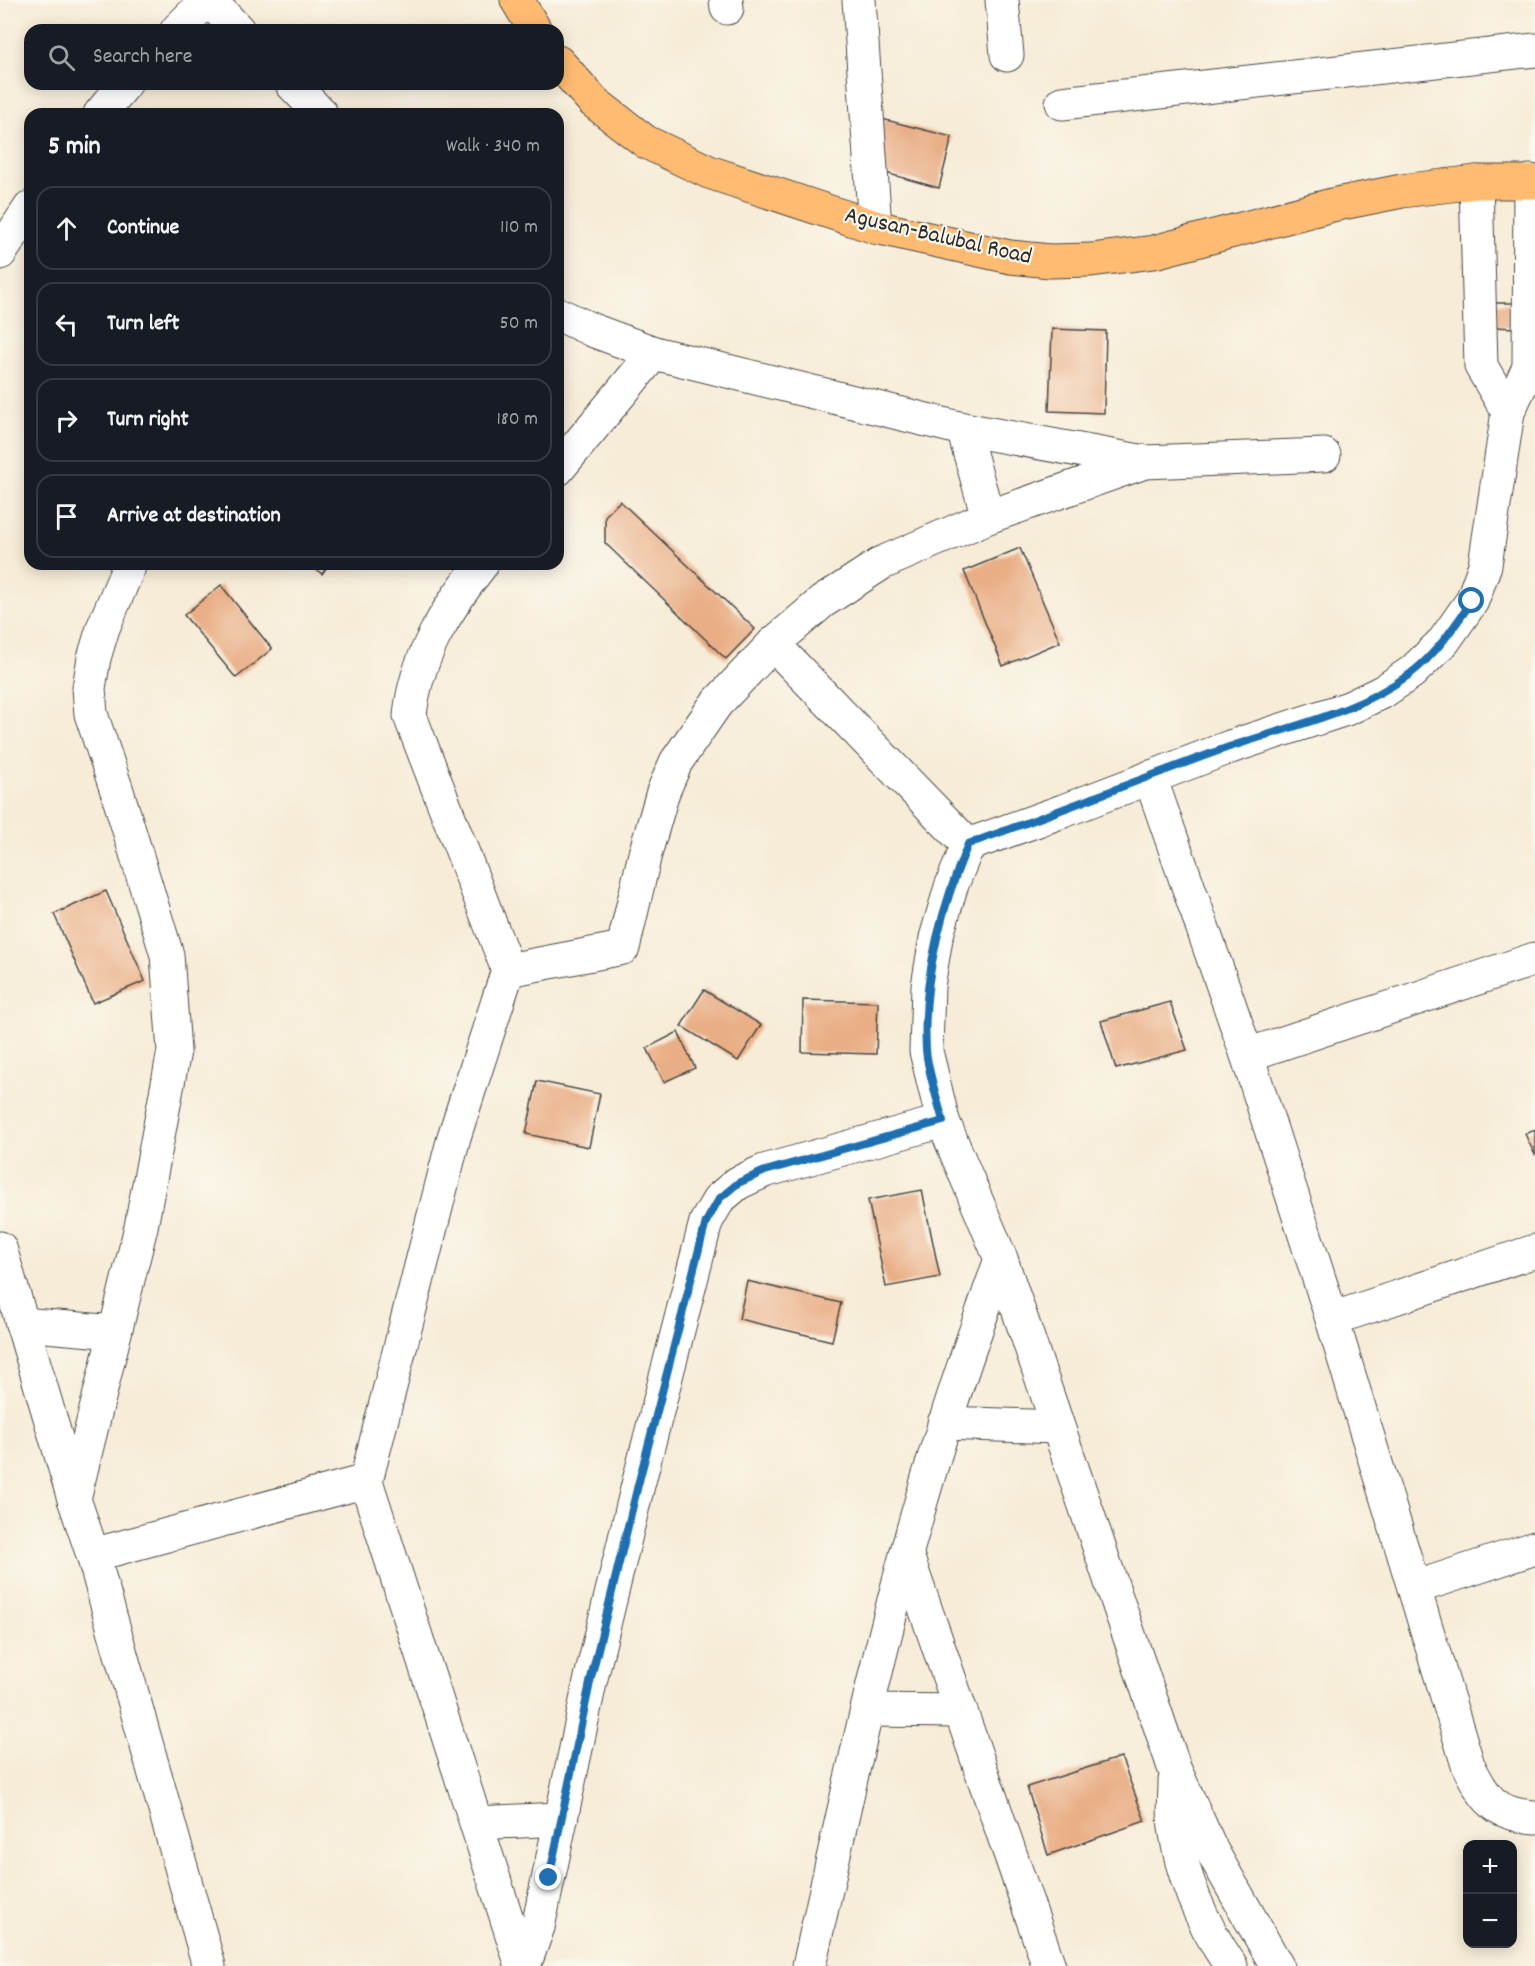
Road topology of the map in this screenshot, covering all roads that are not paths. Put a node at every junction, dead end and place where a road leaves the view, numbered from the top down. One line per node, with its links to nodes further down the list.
1 (208, 0): 5 (street); 6 (street)
2 (517, 0): 7 (main road)
3 (859, 0): 19 (street)
4 (1002, 0): 9 (street)
5 (183, 24)
6 (232, 24)
7 (531, 24)
8 (1535, 50): 13 (street)
9 (1007, 55)
10 (564, 69): 19 (main road, Agusan-Balubal Road)
11 (120, 90): 14 (street)
12 (298, 90): 15 (street)
13 (1062, 103)
14 (105, 108)
15 (315, 108)
16 (1533, 181): 17 (main road, Agusan-Balubal Road); 23 (street)
17 (1476, 182): 19 (main road, Agusan-Balubal Road); 23 (street)
18 (24, 217): 20 (street)
19 (875, 227)
20 (0, 253)
21 (564, 317): 22 (street)
22 (654, 353): 24 (street); 26 (street)
23 (1508, 412): 32 (street)
24 (963, 429): 27 (street); 28 (street)
25 (1324, 455): 27 (street)
26 (564, 462)
27 (1145, 462): 28 (street)
28 (988, 517): 31 (street)
29 (127, 570): 43 (street)
30 (478, 570): 35 (street)
31 (773, 644): 33 (street); 35 (street)
32 (1150, 777): 33 (street); 36 (street)
33 (968, 844): 37 (street)
34 (1535, 959): 36 (street)
35 (508, 970): 46 (street)
36 (1247, 1055): 41 (street)
37 (943, 1121): 40 (street); 55 (street)
38 (0, 1248): 42 (street)
39 (1535, 1251): 41 (street)
40 (1001, 1259): 44 (street); 45 (street)
41 (1332, 1319): 51 (street)
42 (22, 1324): 43 (street); 47 (street)
43 (115, 1332): 47 (street)
44 (944, 1423): 45 (street); 50 (street)
45 (1057, 1427): 54 (street)
46 (366, 1481): 49 (street); 56 (street)
47 (74, 1498): 49 (street)
48 (1535, 1548): 51 (street)
49 (93, 1555): 58 (street)
50 (907, 1556): 52 (street); 53 (street)
51 (1414, 1588): 57 (street)
52 (867, 1710): 53 (street); 60 (street)
53 (961, 1712): 61 (street)
54 (1175, 1770): 62 (street); 63 (street)
55 (561, 1819): 56 (street); 59 (street)
56 (477, 1823): 59 (street)
57 (1529, 1824)
58 (209, 1966)
59 (523, 1966)
60 (809, 1966)
61 (1049, 1966)
62 (1231, 1966)
63 (1277, 1966)

